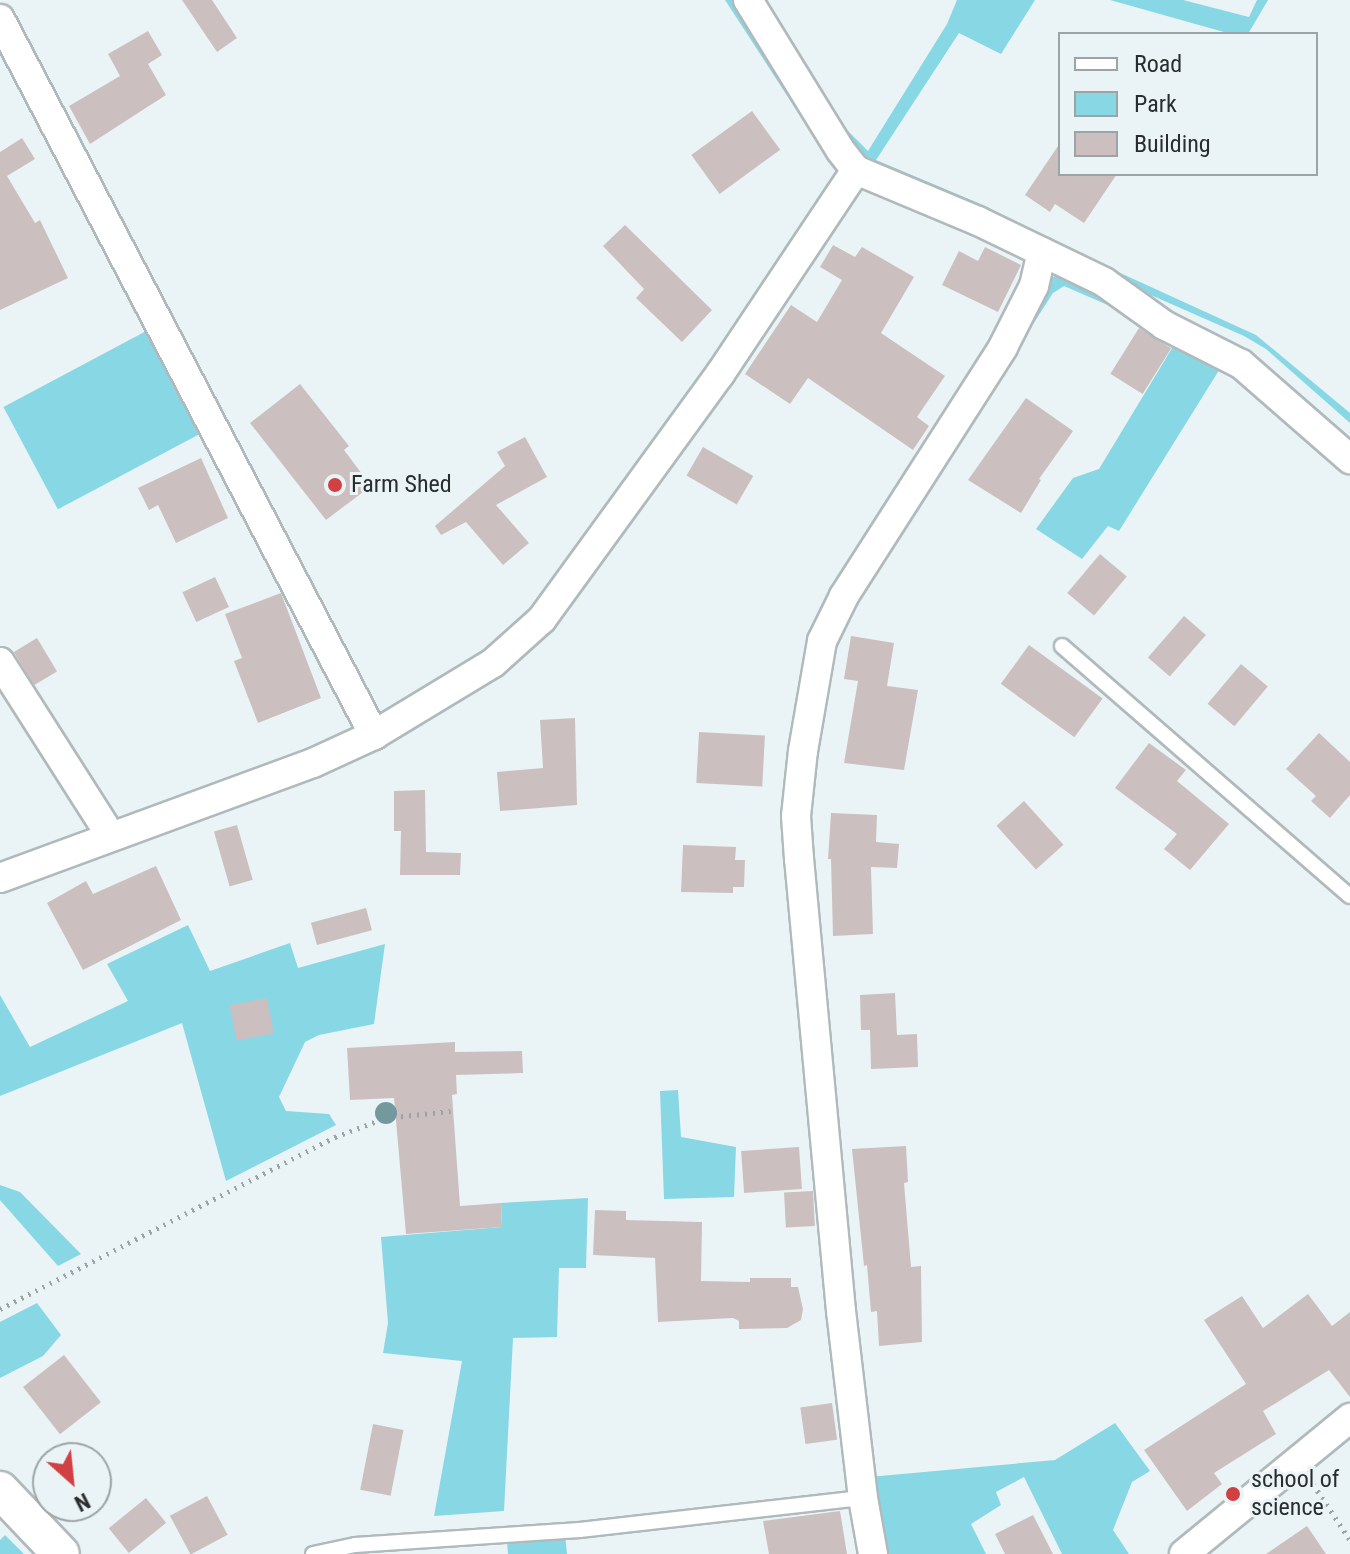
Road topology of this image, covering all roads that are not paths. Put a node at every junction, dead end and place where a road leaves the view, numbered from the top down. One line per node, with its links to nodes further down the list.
1 (748, 0): 3 (street)
2 (0, 19): 8 (street)
3 (856, 170): 4 (street); 8 (street)
4 (1042, 252): 5 (street); 14 (street)
5 (1350, 459)
6 (1062, 646): 11 (lane)
7 (0, 662): 9 (street)
8 (374, 735): 9 (street)
9 (111, 836): 10 (street)
10 (0, 878)
11 (1350, 896)
12 (1350, 1418): 18 (street)
13 (0, 1490): 15 (street)
14 (863, 1498): 16 (lane); 17 (street)
15 (61, 1554)
16 (313, 1554)
17 (873, 1554)
18 (1184, 1554)

